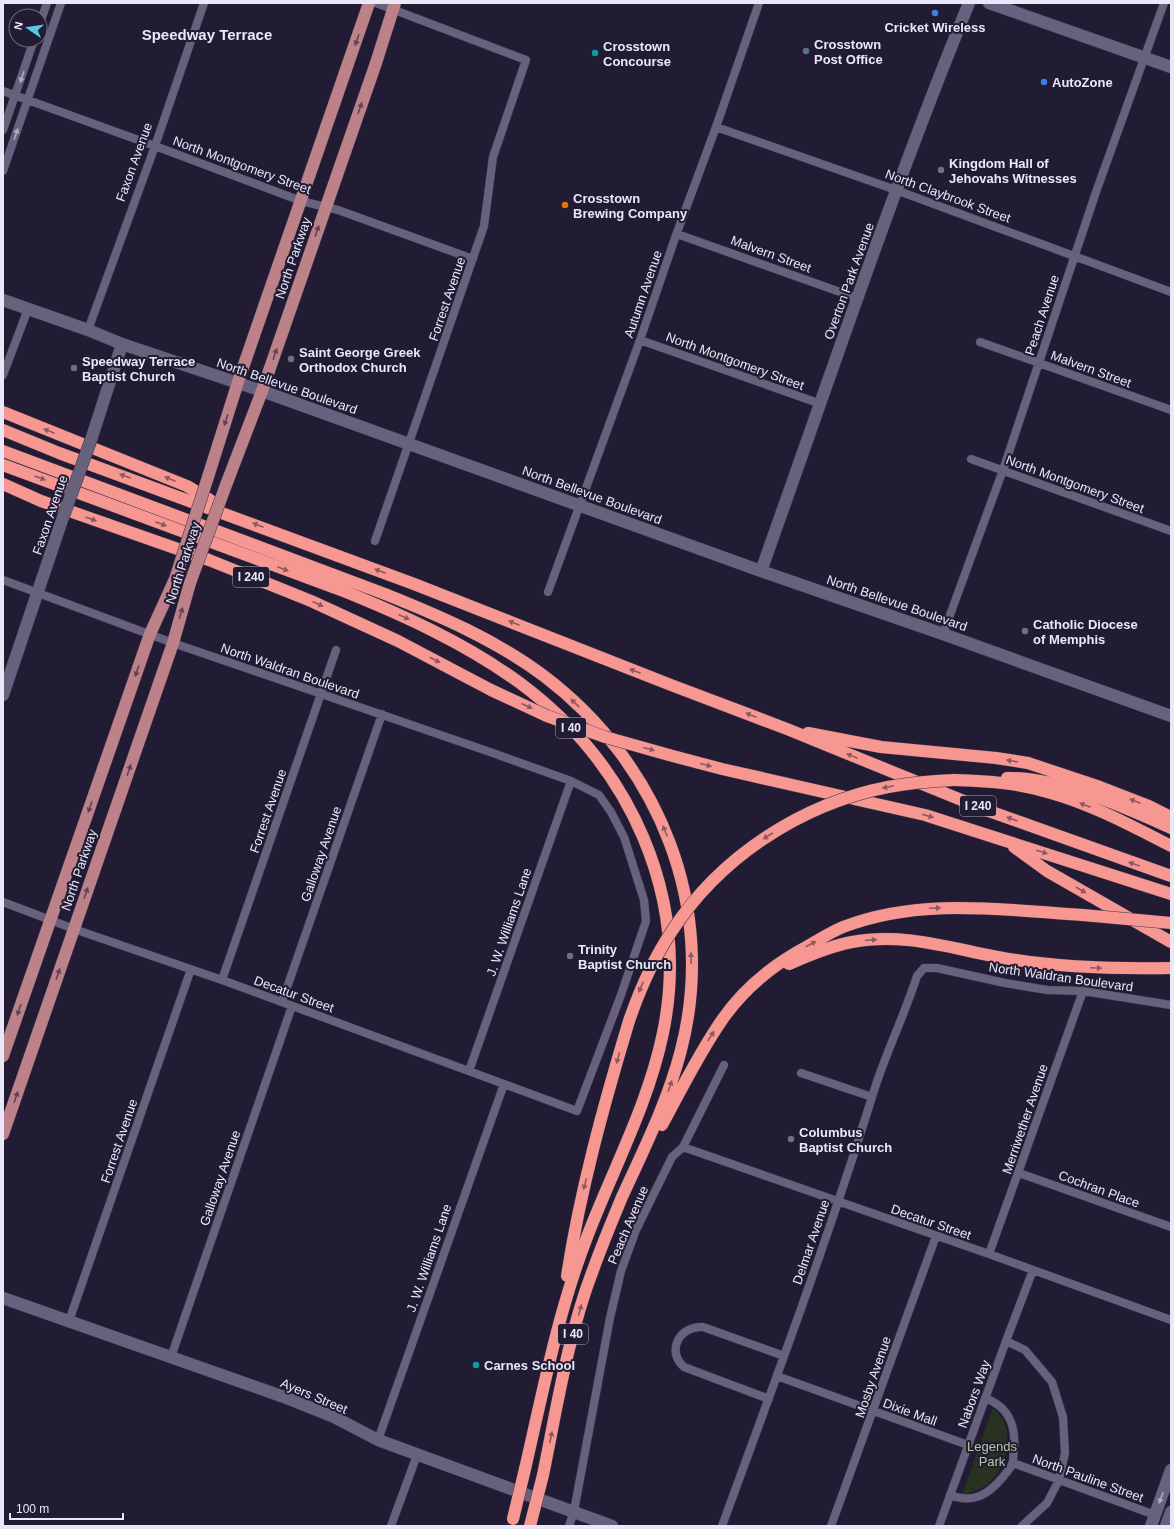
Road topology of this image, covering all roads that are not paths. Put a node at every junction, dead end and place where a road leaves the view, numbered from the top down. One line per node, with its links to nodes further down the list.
1 (61, 3): 15 (street)
2 (204, 3): 18 (street, Faxon Avenue)
3 (369, 3): 21 (main road, North Parkway, one-way to 21)
4 (376, 3): 9 (street)
5 (759, 3): 16 (street, Autumn Avenue)
6 (969, 3): 20 (street, Overton Park Avenue)
7 (989, 3): 11 (street)
8 (1164, 3): 11 (street, Peach Avenue)
9 (395, 5): 22 (main road, North Parkway, one-way to 9); 25 (street, Forrest Avenue)
10 (31, 48): 14 (street, one-way to 14)
11 (1144, 58): 12 (street); 24 (street, Peach Avenue)
12 (1171, 67)
13 (3, 91): 14 (street, North Montgomery Street)
14 (15, 96): 15 (street, North Montgomery Street); 17 (street)
15 (28, 100): 18 (street, North Montgomery Street); 19 (street, one-way to 15)
16 (716, 127): 20 (street, North Claybrook Street); 23 (street, Autumn Avenue)
17 (3, 130)
18 (155, 146): 21 (street, North Montgomery Street); 30 (street, Faxon Avenue)
19 (3, 171)
20 (896, 190): 24 (street, North Claybrook Street); 27 (street, Overton Park Avenue)
21 (301, 201): 22 (street, North Montgomery Street); 36 (main road, North Parkway)
22 (325, 206): 25 (street, North Montgomery Street); 37 (main road, North Parkway, one-way to 22)
23 (677, 234): 27 (street, Malvern Street); 31 (street, Autumn Avenue)
24 (1074, 255): 26 (street, North Claybrook Street); 34 (street, Peach Avenue)
25 (473, 259): 42 (street, Forrest Avenue)
26 (1171, 292)
27 (856, 298): 38 (street, Overton Park Avenue)
28 (3, 300): 29 (street, North Bellevue Boulevard)
29 (28, 309): 30 (street, North Bellevue Boulevard); 35 (street)
30 (88, 330): 33 (street, North Bellevue Boulevard)
31 (640, 340): 38 (street, North Montgomery Street); 50 (street, Autumn Avenue)
32 (980, 342): 34 (street, Malvern Street)
33 (122, 344): 36 (street, North Bellevue Boulevard); 57 (street, Faxon Avenue, bridge)
34 (1039, 363): 39 (street, Malvern Street); 46 (street, Peach Avenue)
35 (3, 375)
36 (238, 382): 37 (street, North Bellevue Boulevard); 58 (main road, North Parkway, one-way to 58, bridge)
37 (262, 391): 42 (street, North Bellevue Boulevard); 60 (main road, North Parkway, one-way to 37, bridge)
38 (821, 404): 54 (street, Overton Park Avenue)
39 (1171, 410)
40 (3, 412): 51 (highway, one-way to 40)
41 (3, 430): 51 (highway, I 240, one-way to 41)
42 (409, 444): 50 (street, North Bellevue Boulevard); 53 (street, Forrest Avenue)
43 (3, 451): 98 (highway, I 40, one-way to 43)
44 (971, 459): 46 (street, North Montgomery Street)
45 (3, 465): 105 (highway, I 40, one-way to 105)
46 (1003, 470): 52 (street, North Montgomery Street); 59 (street, Peach Avenue)
47 (3, 484): 49 (highway, I 240)
48 (3, 491): 49 (highway)
49 (41, 500): 71 (highway, I 240, one-way to 71, bridge)
50 (580, 506): 54 (street, North Bellevue Boulevard); 56 (street, Autumn Avenue)
51 (240, 518): 66 (highway, I 240, one-way to 51)
52 (1171, 531)
53 (375, 541)
54 (761, 571): 59 (street, North Bellevue Boulevard)
55 (3, 580): 57 (street, North Waldran Boulevard)
56 (548, 592)
57 (38, 593): 58 (street, North Waldran Boulevard); 63 (street, Faxon Avenue)
58 (150, 634): 60 (street, North Waldran Boulevard); 76 (main road, North Parkway, one-way to 76)
59 (943, 634): 65 (street, North Bellevue Boulevard)
60 (173, 643): 62 (street, North Waldran Boulevard); 78 (main road, North Parkway, one-way to 60)
61 (336, 650): 62 (street, Forrest Avenue)
62 (321, 694): 64 (street, North Waldran Boulevard); 84 (street, Forrest Avenue)
63 (3, 695)
64 (382, 714): 67 (street, North Waldran Boulevard); 86 (street, Galloway Avenue)
65 (1171, 716)
66 (787, 729): 69 (highway, one-way to 66); 73 (highway, I 240, one-way to 66)
67 (571, 781): 91 (street, J. W. Williams Lane); 93 (street, Decatur Street)
68 (1023, 782): 70 (highway); 72 (highway, one-way to 68); 105 (highway, one-way to 105, bridge)
69 (1171, 817)
70 (1171, 828)
71 (1005, 840): 74 (highway, I 240, one-way to 74); 79 (highway, one-way to 79)
72 (1171, 846)
73 (1171, 876)
74 (1171, 894)
75 (3, 902): 76 (street, Decatur Street)
76 (50, 920): 78 (street, Decatur Street); 89 (main road, North Parkway, one-way to 89)
77 (1171, 923): 83 (highway, one-way to 77, bridge)
78 (74, 929): 82 (street, Decatur Street); 95 (main road, North Parkway, one-way to 78)
79 (1171, 942)
80 (924, 968): 85 (street, North Waldran Boulevard); 94 (street, Delmar Avenue)
81 (1171, 968): 83 (highway, one-way to 81)
82 (191, 969): 84 (street, Decatur Street); 107 (street, Forrest Avenue)
83 (767, 972): 98 (highway, one-way to 83)
84 (222, 980): 86 (street, Decatur Street)
85 (1083, 991): 87 (street, North Waldran Boulevard); 97 (street, Merriwether Avenue)
86 (282, 1002): 88 (street, Decatur Street)
87 (1171, 1005)
88 (292, 1006): 91 (street, Decatur Street); 110 (street, Galloway Avenue)
89 (3, 1056)
90 (724, 1065): 96 (street, Peach Avenue)
91 (469, 1071): 93 (street, Decatur Street)
92 (801, 1073): 94 (street)
93 (504, 1084): 115 (street, J. W. Williams Lane)
94 (872, 1097): 99 (street, Delmar Avenue)
95 (3, 1134)
96 (683, 1147): 99 (street, Decatur Street); 122 (street, Peach Avenue)
97 (1019, 1173): 100 (street, Cochran Place); 102 (street, Merriwether Avenue)
98 (622, 1198): 127 (highway, I 40, one-way to 98, bridge)
99 (838, 1202): 101 (street, Decatur Street); 109 (street, Delmar Avenue)
100 (1171, 1227)
101 (936, 1236): 102 (street, Decatur Street); 114 (street, Mosby Avenue)
102 (989, 1254): 103 (street, Decatur Street)
103 (1033, 1270): 106 (street, Decatur Street); 108 (street, Nabors Way)
104 (3, 1298): 107 (street, Ayers Street)
105 (561, 1315): 125 (highway, I 40, bridge)
106 (1171, 1320)
107 (69, 1321): 110 (street, Ayers Street)
108 (1006, 1341): 112 (street, Nabors Way); 120 (street)
109 (784, 1356): 111 (street, Delmar Avenue); 113 (street)
110 (171, 1358): 115 (street, Ayers Street)
111 (777, 1376): 113 (street, Delmar Avenue); 114 (street, Dixie Mall)
112 (985, 1398): 116 (street, Nabors Way); 118 (street)
113 (769, 1399): 130 (street, Delmar Avenue)
114 (873, 1412): 116 (street, Dixie Mall); 131 (street, Mosby Avenue)
115 (378, 1440): 117 (street, Ayers Street)
116 (968, 1446): 121 (street, Nabors Way)
117 (417, 1454): 122 (street, Ayers Street); 126 (street)
118 (1013, 1463): 120 (street, North Pauline Street); 121 (street)
119 (1171, 1470): 124 (street, one-way to 124)
120 (1059, 1480): 124 (street, North Pauline Street); 133 (street)
121 (950, 1495): 132 (street, Nabors Way)
122 (574, 1511): 128 (street, Peach Avenue); 129 (street, Ayers Street)
123 (1171, 1512): 134 (street)
124 (1153, 1520)
125 (512, 1523)
126 (390, 1526)
127 (530, 1526)
128 (569, 1526)
129 (612, 1526)
130 (722, 1526)
131 (831, 1526)
132 (939, 1526)
133 (1022, 1526)
134 (1166, 1526)

